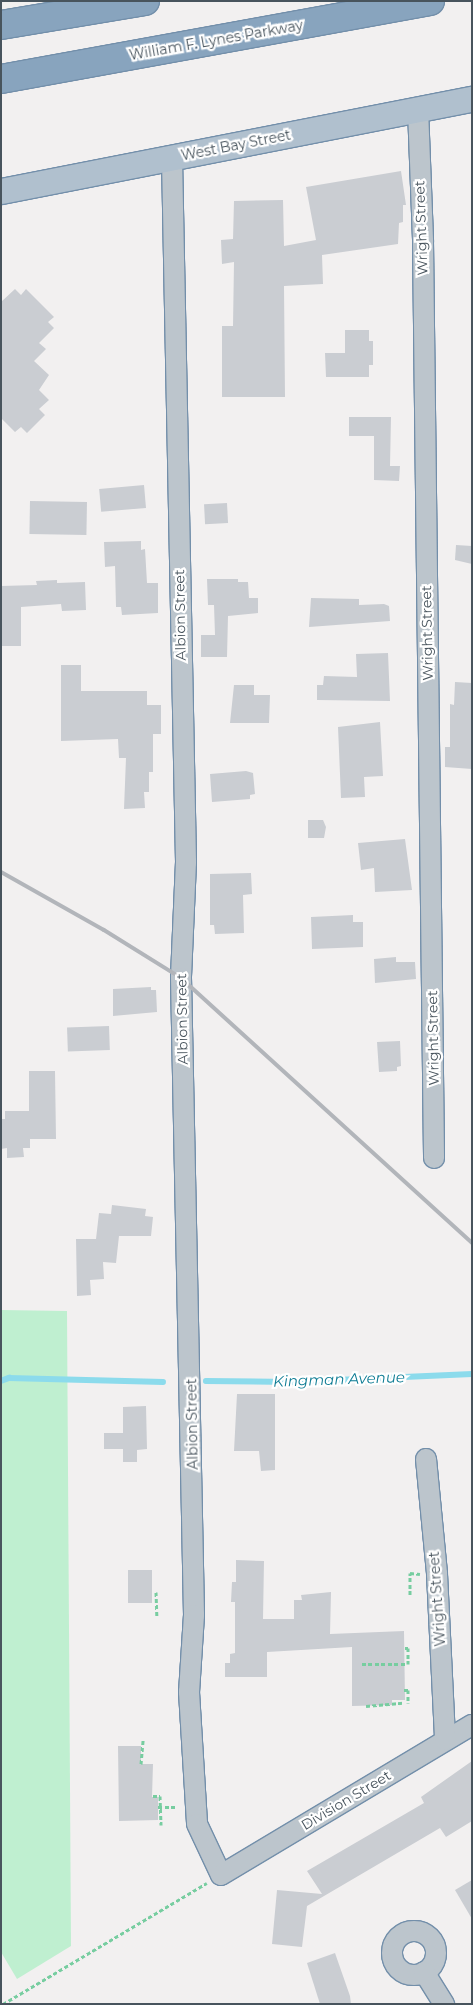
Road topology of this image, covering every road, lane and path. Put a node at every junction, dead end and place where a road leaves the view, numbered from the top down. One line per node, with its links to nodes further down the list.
1 (145, 1): 3 (highway)
2 (430, 1): 4 (highway, William F. Lynes Parkway)
3 (1, 25)
4 (1, 79)
5 (472, 99): 6 (main road, West Bay Street)
6 (418, 109): 7 (main road, West Bay Street); 9 (street, Wright Street)
7 (172, 158): 8 (main road, West Bay Street); 25 (street, Albion Street)
8 (1, 191)
9 (434, 1158)
10 (426, 1459): 21 (street, Wright Street)
11 (156, 1592): 12 (path)
12 (157, 1617)
13 (405, 1648): 14 (path)
14 (362, 1664)
15 (404, 1690): 17 (path)
16 (403, 1703): 18 (path)
17 (408, 1703)
18 (366, 1706)
19 (472, 1724): 21 (street, Division Street)
20 (143, 1739): 22 (path)
21 (445, 1740): 25 (street, Division Street)
22 (141, 1764)
23 (153, 1796): 24 (path)
24 (161, 1826)
25 (221, 1875): 27 (path)
26 (424, 1972): 28 (street)
27 (3, 2004)
28 (444, 2004)

